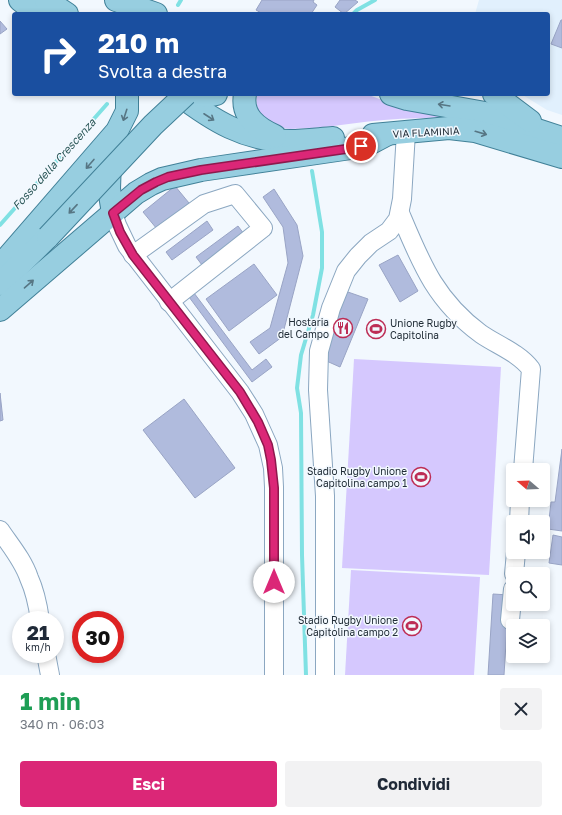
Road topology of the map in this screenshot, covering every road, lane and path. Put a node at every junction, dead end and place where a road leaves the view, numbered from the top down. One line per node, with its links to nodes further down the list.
1 (20, 0): 4 (main road)
2 (46, 0): 5 (main road)
3 (116, 0): 6 (main road)
4 (35, 12)
5 (64, 12)
6 (150, 12)
7 (127, 96): 14 (main road, one-way to 14)
8 (181, 96): 16 (main road, VIA FLAMINIA, one-way to 16)
9 (184, 96): 22 (main road, one-way to 22, bridge)
10 (245, 96): 16 (main road)
11 (397, 96): 15 (main road, one-way to 11)
12 (497, 96): 15 (main road)
13 (397, 133): 16 (main road, VIA FLAMINIA); 17 (main road, VIA FLAMINIA, one-way to 17); 18 (main road); 19 (street)
14 (115, 134): 18 (main road); 21 (main road, one-way to 21)
15 (555, 136)
16 (289, 141)
17 (562, 157)
18 (113, 213): 20 (street); 24 (main road, one-way to 18)
19 (400, 213): 25 (street); 31 (street)
20 (133, 255): 23 (street); 23 (street)
21 (0, 266)
22 (0, 284)
23 (169, 302): 30 (street)
24 (0, 310)
25 (524, 463)
26 (0, 530): 27 (street)
27 (38, 611)
28 (48, 663): 29 (street)
29 (50, 675)
30 (274, 675)
31 (325, 675)

